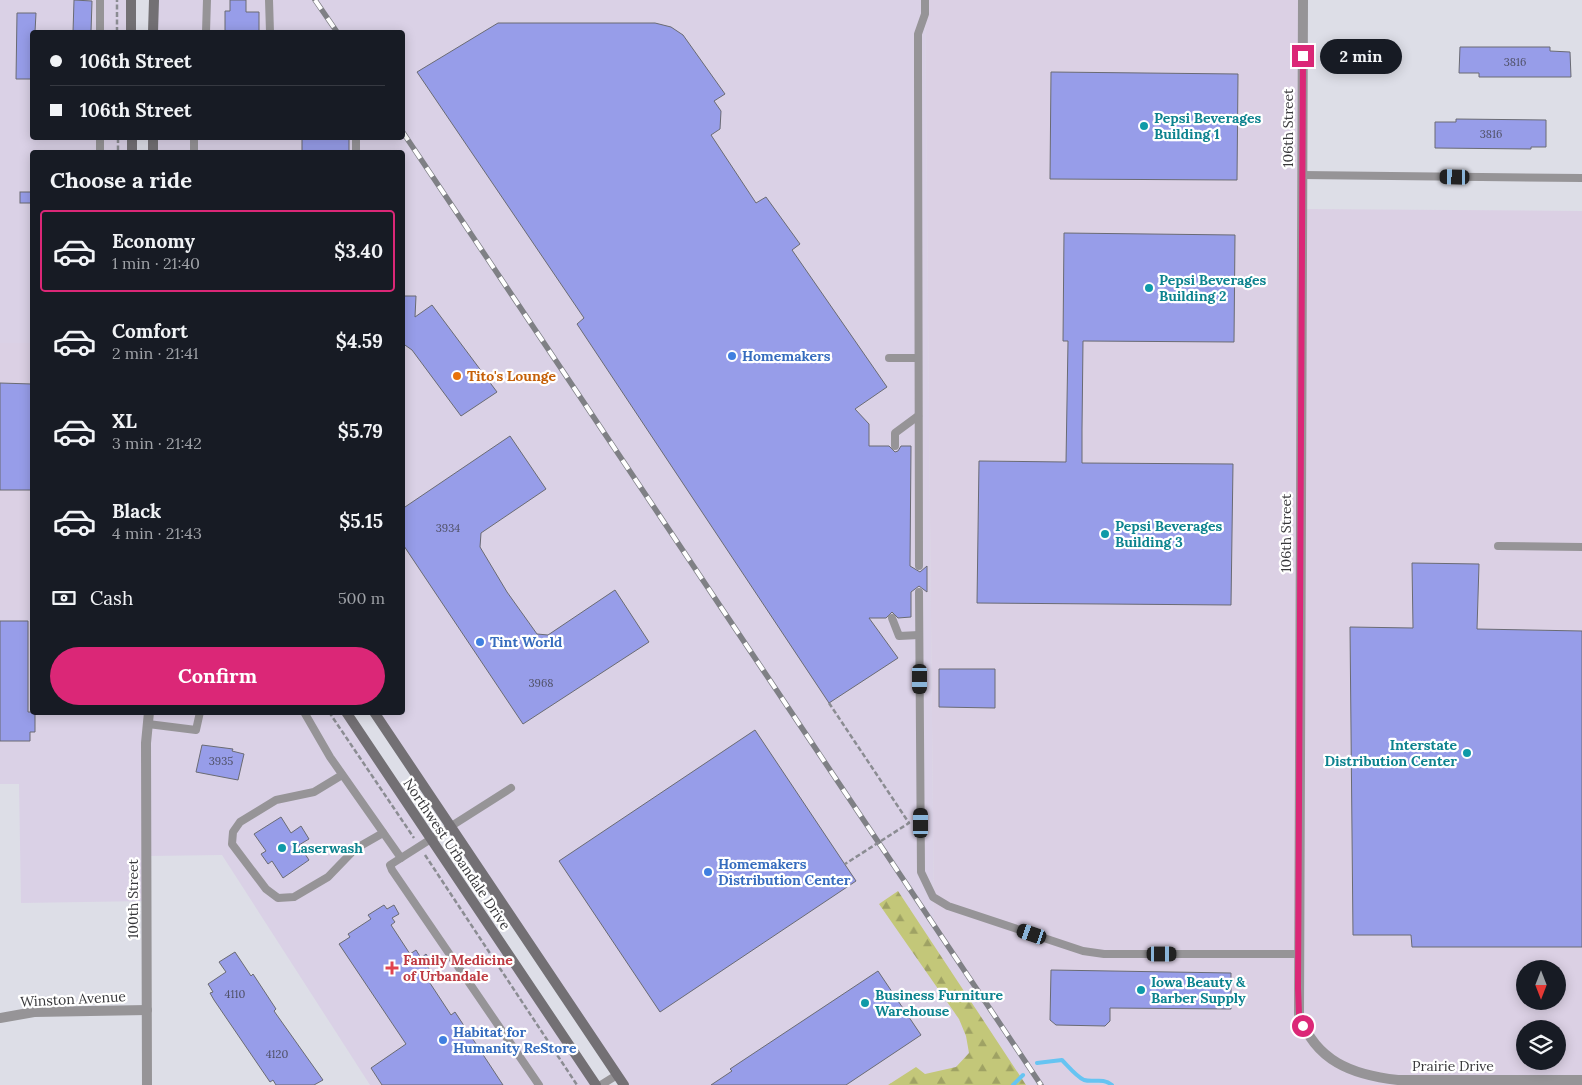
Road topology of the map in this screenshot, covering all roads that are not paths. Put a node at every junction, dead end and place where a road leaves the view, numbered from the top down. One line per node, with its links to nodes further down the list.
1 (100, 0): 8 (lane)
2 (131, 0): 9 (main road)
3 (154, 0): 10 (main road)
4 (207, 0): 11 (lane)
5 (269, 0): 12 (lane)
6 (925, 0): 16 (lane)
7 (1303, 0): 13 (street, 106th Street)
8 (100, 30)
9 (131, 30)
10 (154, 30)
11 (206, 30)
12 (270, 30)
13 (1302, 175): 14 (lane); 37 (street, 106th Street)
14 (1582, 178)
15 (889, 358): 16 (lane)
16 (918, 358): 17 (lane)
17 (918, 416): 18 (lane); 21 (lane)
18 (894, 446)
19 (1498, 546): 20 (lane)
20 (1582, 547)
21 (920, 566)
22 (920, 592): 24 (lane)
23 (892, 618): 24 (lane)
24 (919, 635): 37 (lane)
25 (149, 715): 30 (street, 100th Street)
26 (199, 715): 30 (lane)
27 (306, 715): 31 (lane)
28 (348, 715): 35 (main road, Northwest Urbandale Drive)
29 (376, 715): 33 (main road, Northwest Urbandale Drive)
30 (148, 724): 38 (street, 100th Street)
31 (342, 775): 34 (lane); 34 (lane)
32 (511, 788): 33 (lane)
33 (452, 828): 35 (lane); 41 (main road, Northwest Urbandale Drive)
34 (382, 833): 36 (lane)
35 (430, 840): 36 (lane); 45 (main road, Northwest Urbandale Drive)
36 (401, 858): 44 (lane)
37 (1298, 954): 40 (street, 106th Street)
38 (147, 1010): 39 (street, Winston Avenue); 43 (street, 100th Street)
39 (0, 1018)
40 (1328, 1058): 42 (street, Prairie Drive)
41 (617, 1076): 46 (lane); 47 (main road, Northwest Urbandale Drive)
42 (1582, 1080)
43 (147, 1085)
44 (539, 1085)
45 (596, 1085)
46 (601, 1085)
47 (624, 1085)

